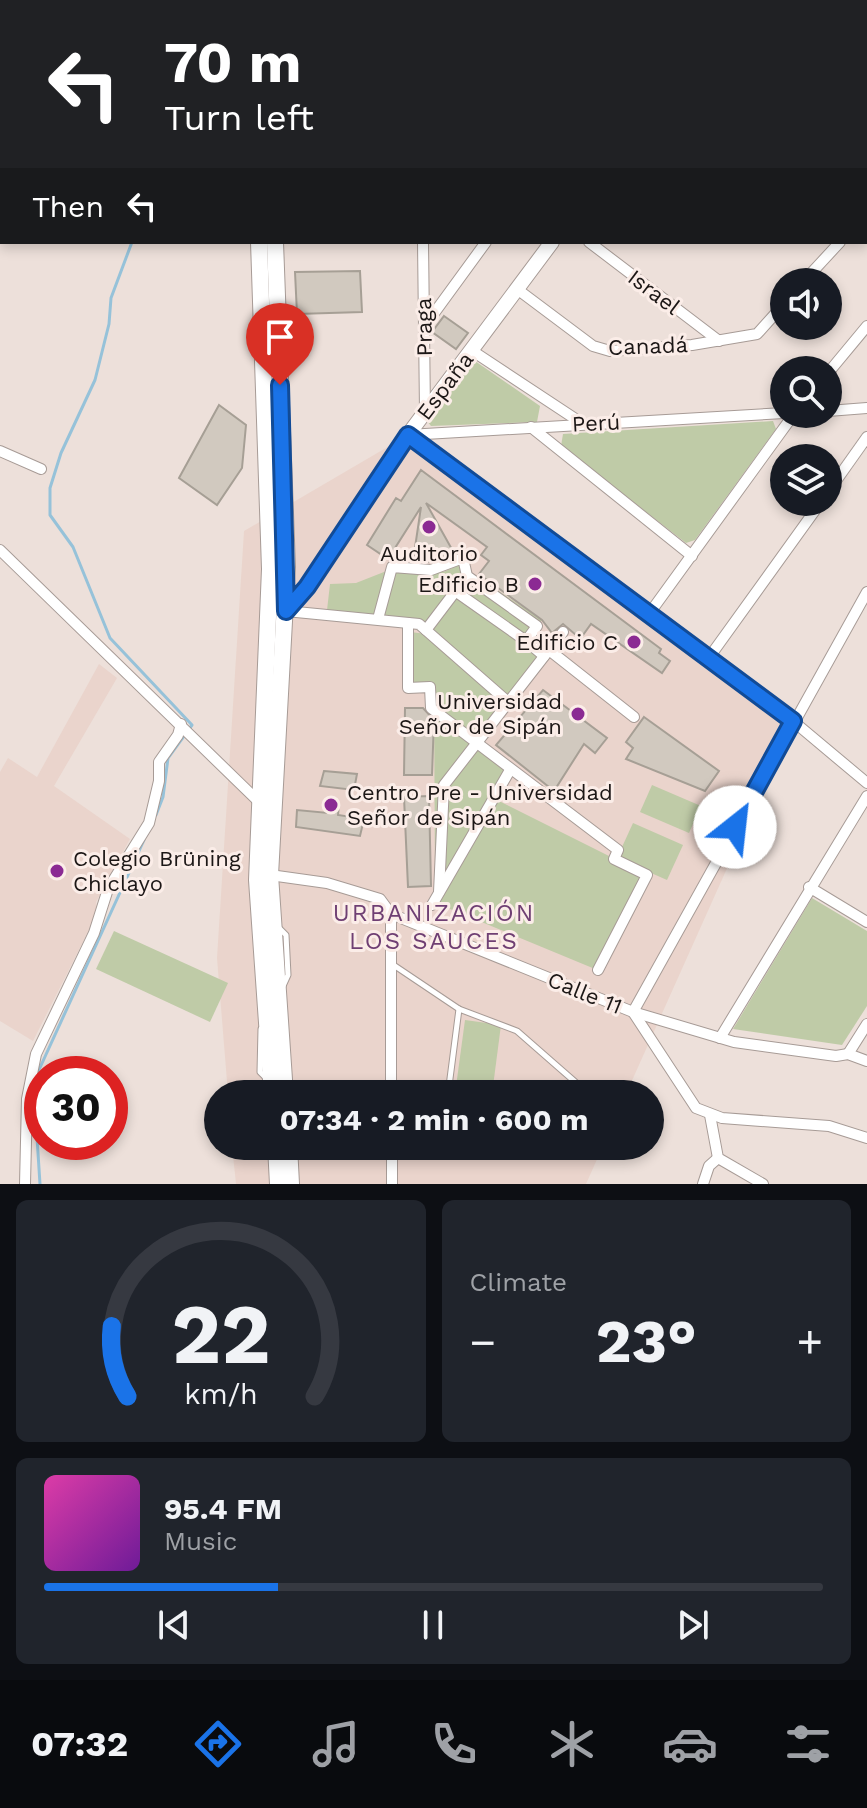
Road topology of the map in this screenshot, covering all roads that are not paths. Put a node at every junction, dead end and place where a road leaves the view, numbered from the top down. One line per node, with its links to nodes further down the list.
1 (259, 244): 53 (main road)
2 (278, 244): 35 (main road)
3 (423, 244): 11 (street, Praga)
4 (485, 244): 11 (street)
5 (551, 244): 9 (street, España)
6 (592, 244): 13 (street, Israel)
7 (838, 244): 8 (street)
8 (816, 268)
9 (517, 289): 13 (street, Canadá); 14 (street, España)
10 (770, 320): 13 (street, Canadá)
11 (424, 327): 18 (street, Praga)
12 (865, 331): 15 (street)
13 (719, 341)
14 (471, 350): 18 (street, España); 20 (street)
15 (842, 357)
16 (867, 408): 17 (street)
17 (842, 410)
18 (425, 412): 23 (street, España)
19 (770, 414): 20 (street, Perú)
20 (583, 424): 21 (street, Perú)
21 (531, 427): 23 (street, Perú); 30 (street)
22 (784, 428): 30 (street)
23 (408, 435): 35 (street, España); 37 (street)
24 (867, 437): 27 (street)
25 (0, 451): 26 (street)
26 (41, 469)
27 (842, 472)
28 (811, 516): 44 (street)
29 (0, 550): 48 (street)
30 (692, 556): 37 (street)
31 (467, 576): 32 (street); 34 (street); 38 (street)
32 (455, 591): 36 (street); 40 (street)
33 (867, 592): 47 (street)
34 (497, 597): 36 (street); 42 (street)
35 (286, 611): 38 (street); 54 (main road)
36 (486, 613): 42 (street)
37 (649, 614): 44 (street)
38 (378, 619): 39 (street)
39 (408, 623): 40 (street); 49 (street)
40 (426, 630): 45 (street)
41 (563, 632): 43 (street)
42 (526, 641): 43 (street)
43 (546, 653): 45 (street); 46 (street)
44 (708, 659): 47 (street)
45 (508, 702): 49 (street)
46 (634, 717)
47 (793, 721): 51 (street); 63 (street)
48 (186, 729): 53 (street); 79 (street)
49 (476, 744): 50 (street); 56 (street)
50 (510, 770): 56 (street); 61 (street)
51 (867, 783)
52 (867, 796): 55 (street)
53 (259, 802): 68 (main road)
54 (270, 875): 58 (street, Calle 11); 69 (main road)
55 (809, 887): 59 (street); 65 (street)
56 (439, 892): 57 (street)
57 (432, 905)
58 (391, 914): 60 (street); 63 (street, Calle 11)
59 (867, 922)
60 (391, 963): 62 (lane); 70 (street)
61 (598, 970)
62 (459, 1009): 71 (lane); 72 (lane)
63 (633, 1012): 65 (street, Calle 11); 73 (street)
64 (867, 1024): 66 (street)
65 (720, 1038): 66 (street, Calle 11)
66 (848, 1054): 67 (street, Calle 11)
67 (867, 1061)
68 (275, 1080)
69 (276, 1080)
70 (391, 1080)
71 (450, 1080)
72 (573, 1080)
73 (710, 1115): 74 (street); 75 (street)
74 (867, 1138)
75 (718, 1158): 83 (street); 84 (street)
76 (277, 1160): 80 (main road)
77 (290, 1160): 81 (main road)
78 (392, 1160): 82 (street)
79 (25, 1184)
80 (278, 1184)
81 (291, 1184)
82 (392, 1184)
83 (703, 1184)
84 (763, 1184)

